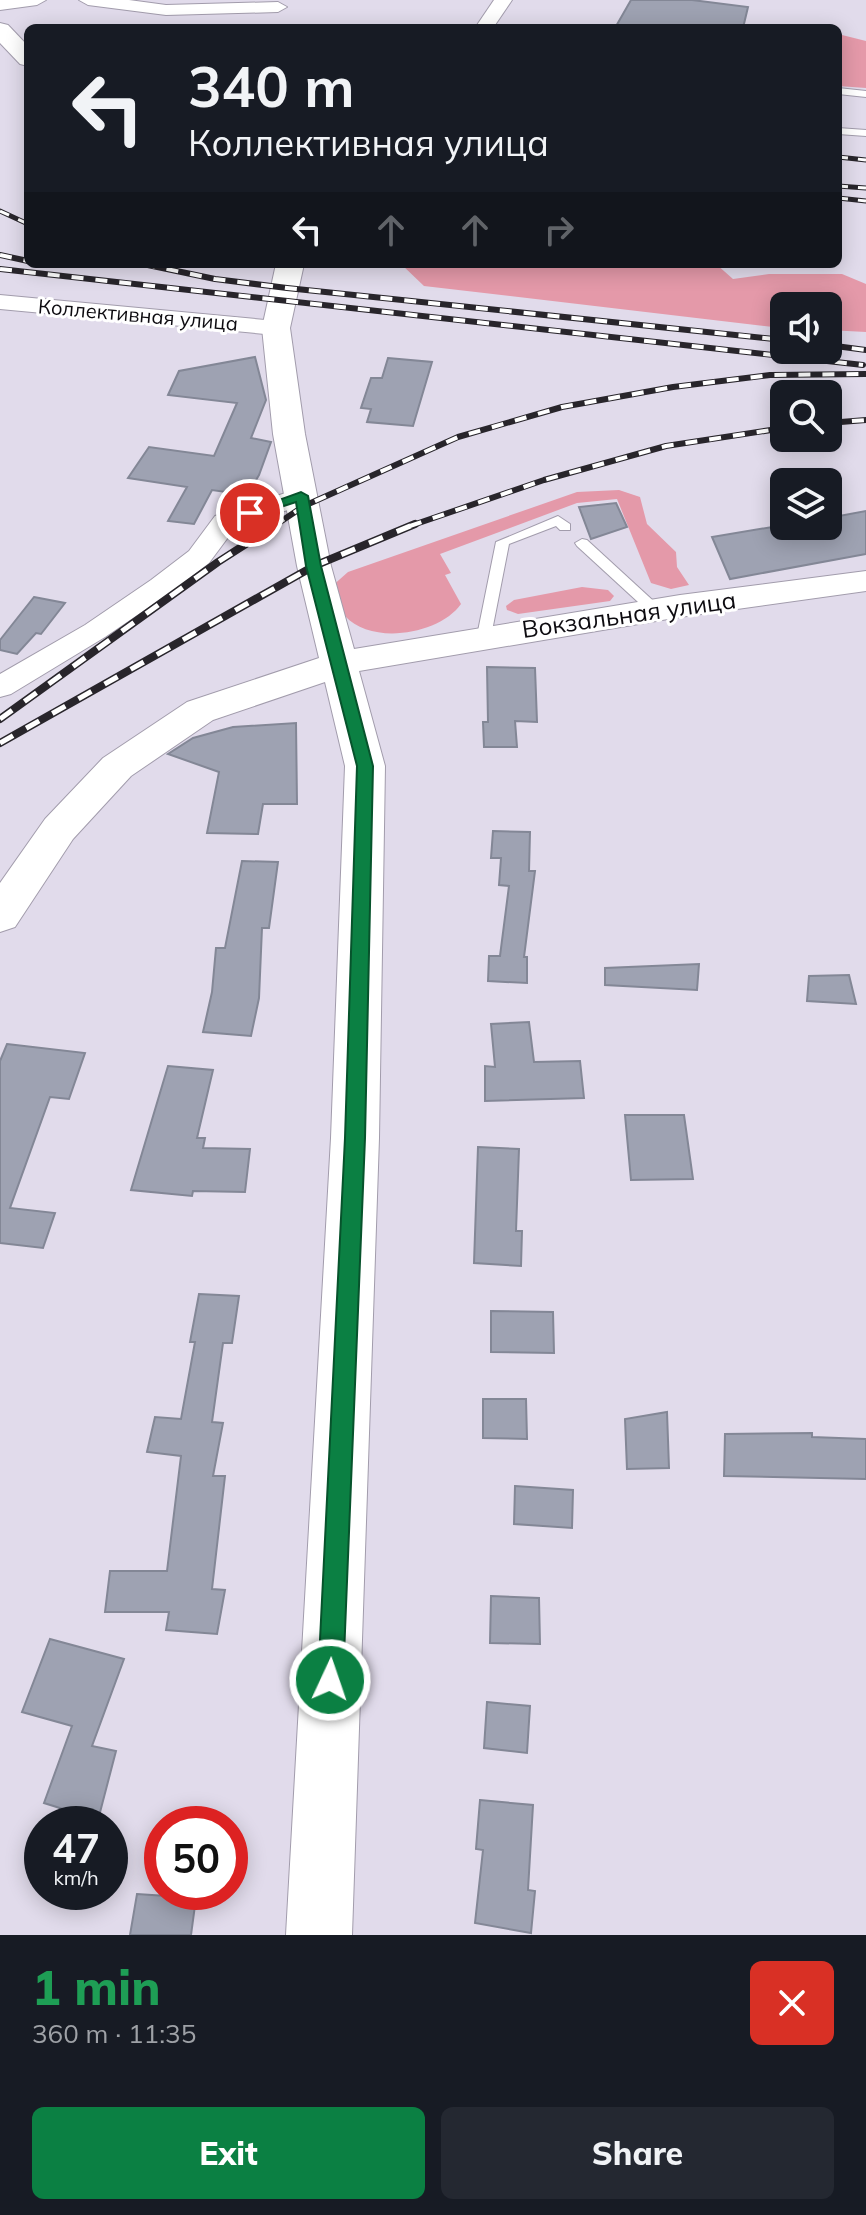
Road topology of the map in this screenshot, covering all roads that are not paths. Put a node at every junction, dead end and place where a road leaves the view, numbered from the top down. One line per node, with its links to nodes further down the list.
1 (37, 0): 4 (street)
2 (94, 0): 5 (street)
3 (503, 0): 6 (street)
4 (0, 5)
5 (278, 7)
6 (487, 24)
7 (0, 30): 8 (main road)
8 (24, 55)
9 (842, 91): 10 (lane)
10 (866, 94)
11 (842, 131): 12 (lane)
12 (866, 133)
13 (290, 268): 15 (main road)
14 (0, 302): 15 (street, Коллективная улица)
15 (276, 328): 16 (main road)
16 (301, 496): 22 (main road); 23 (street)
17 (565, 527): 21 (lane)
18 (582, 543): 20 (lane)
19 (866, 581): 20 (main road, Вокзальная улица)
20 (655, 610): 21 (main road, Вокзальная улица)
21 (484, 636): 22 (main road, Вокзальная улица)
22 (339, 664): 24 (main road, Вокзальная улица); 25 (main road)
23 (0, 687)
24 (0, 916)
25 (319, 1935)

